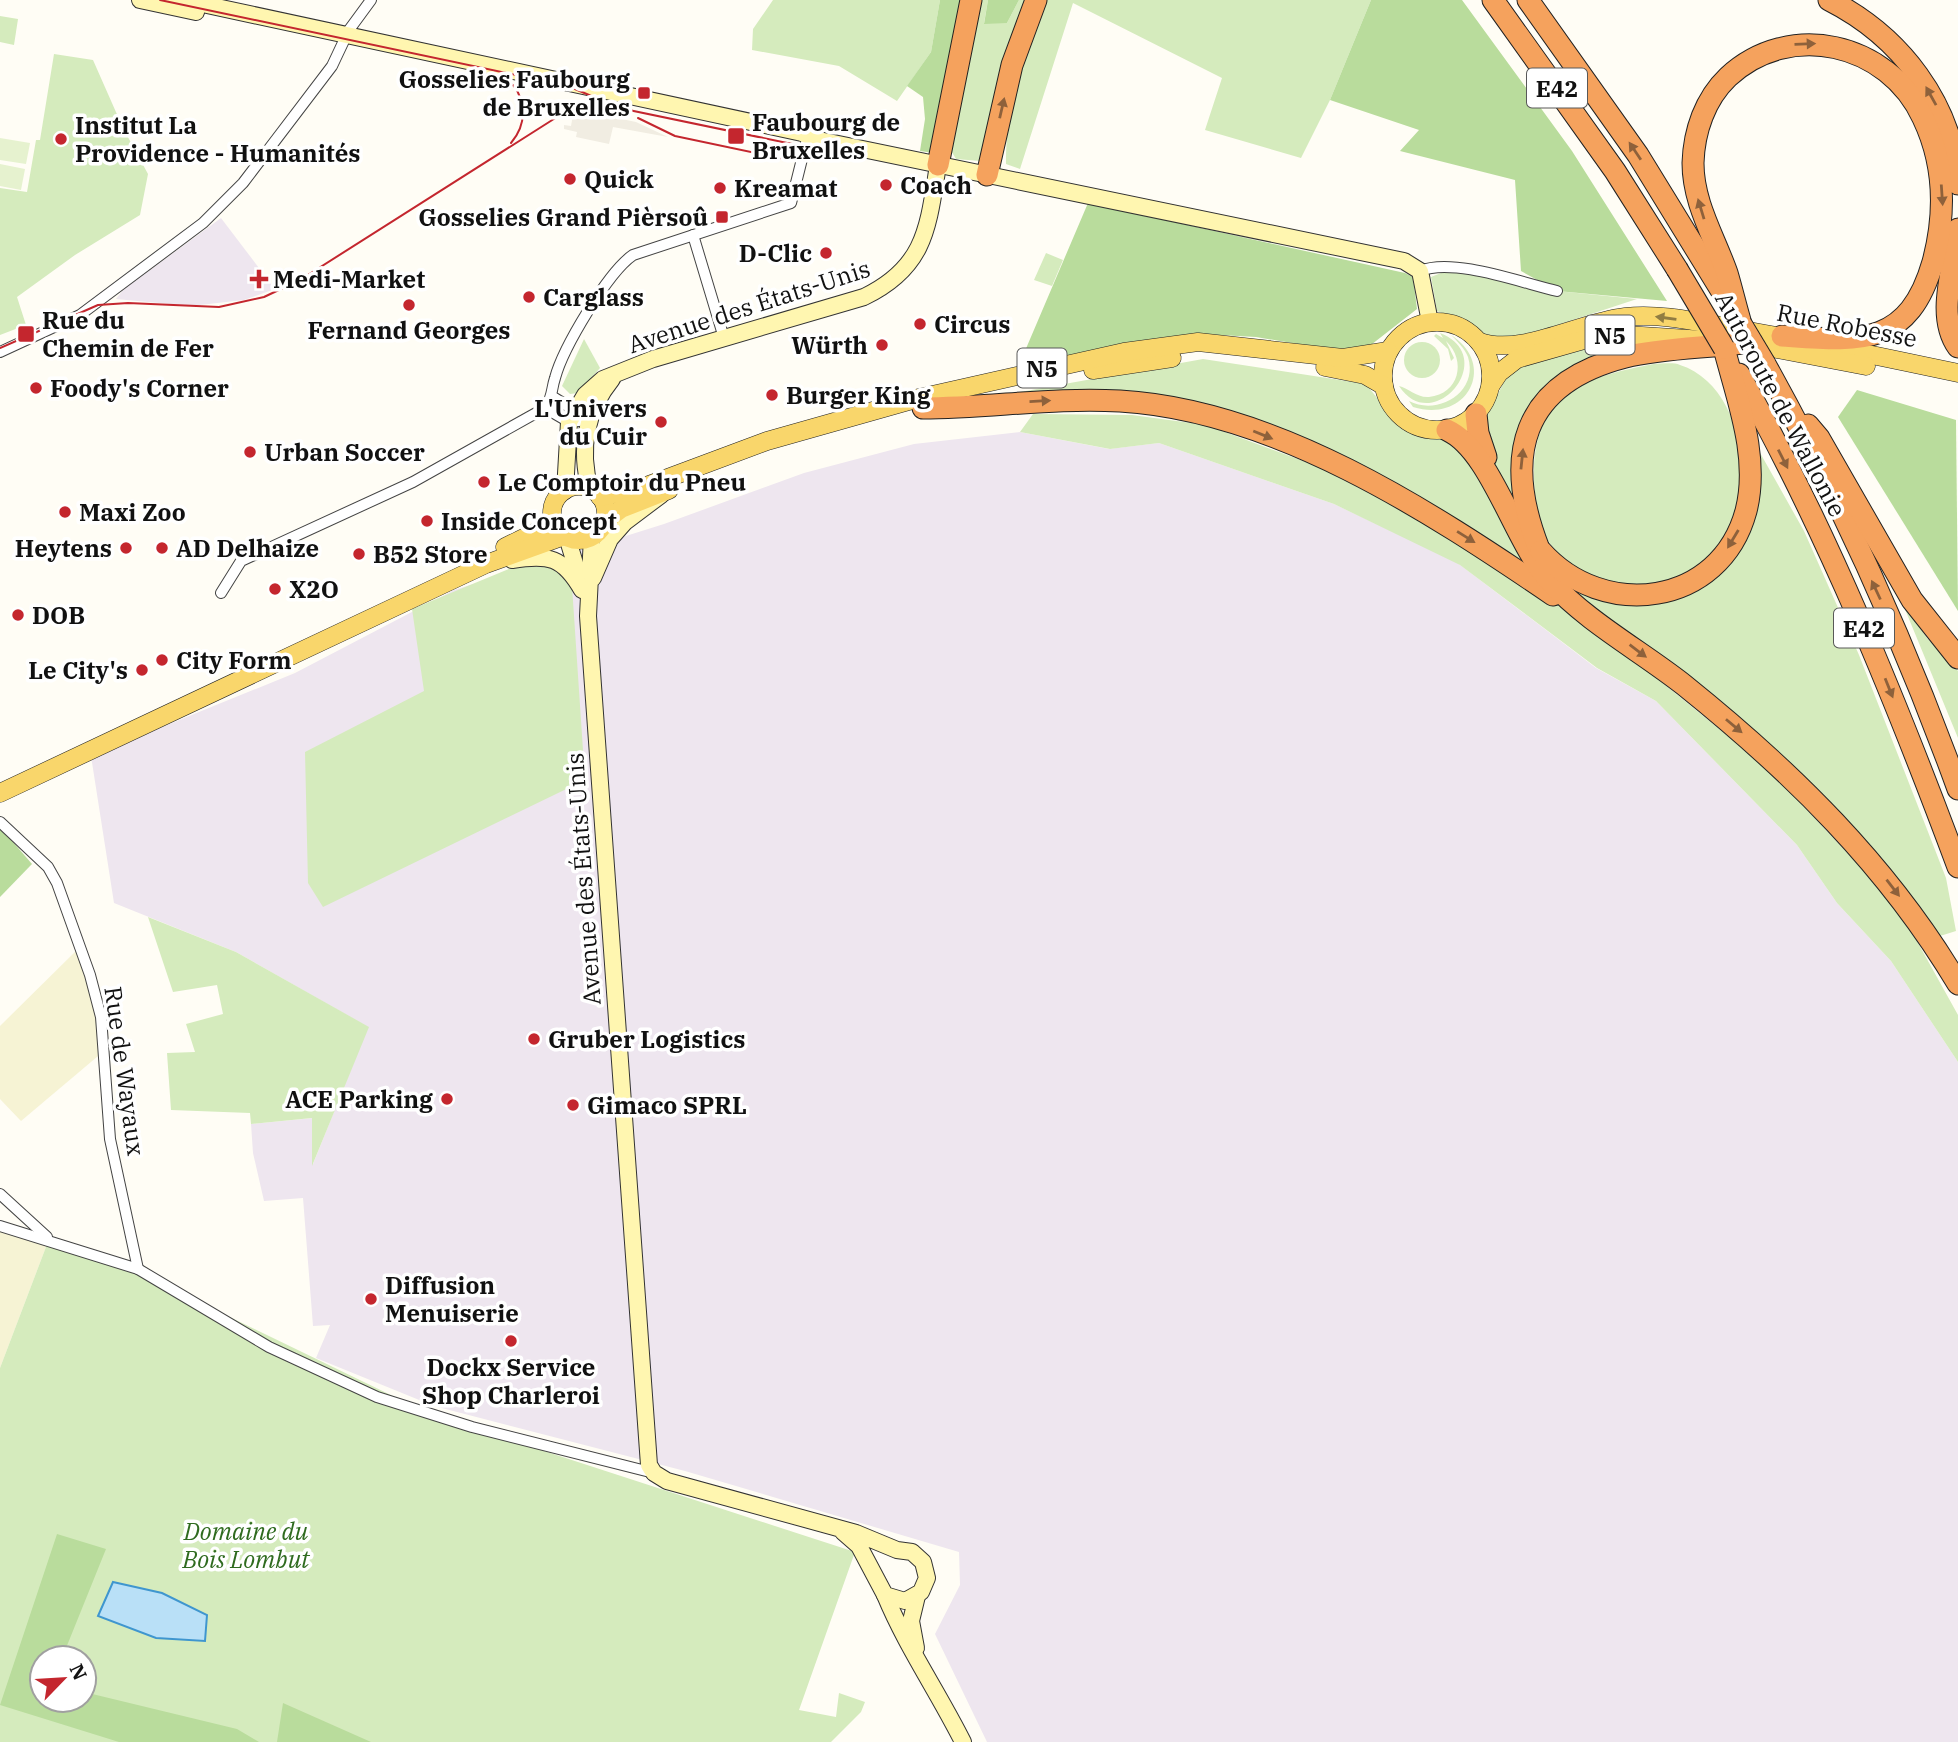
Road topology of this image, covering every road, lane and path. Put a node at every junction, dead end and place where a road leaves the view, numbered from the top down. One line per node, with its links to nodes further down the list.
1 (140, 0): 9 (street)
2 (184, 0): 9 (street)
3 (371, 0): 9 (street)
4 (971, 0): 11 (highway)
5 (1036, 0): 12 (highway, one-way to 5)
6 (1528, 0): 17 (highway, Autoroute de Wallonie / E42, one-way to 6)
7 (1829, 0): 13 (highway, one-way to 7)
8 (1494, 2): 22 (highway, Autoroute de Wallonie / E42, bridge)
9 (344, 40): 10 (street); 26 (street)
10 (798, 143): 11 (street); 15 (street)
11 (938, 165): 12 (street); 21 (street, Avenue des États-Unis)
12 (987, 175): 16 (street)
13 (1958, 184)
14 (1958, 229): 24 (highway)
15 (693, 235): 21 (street); 32 (street)
16 (1420, 271): 18 (street); 19 (street)
17 (1718, 272): 20 (highway, one-way to 20); 22 (highway)
18 (1557, 291)
19 (1430, 322): 23 (main road, N5); 25 (main road)
20 (1782, 337): 23 (main road, Rue Robesse / N5, one-way to 23); 27 (main road, Rue Robesse / N5)
21 (724, 338): 28 (street, Avenue des États-Unis)
22 (1736, 338): 29 (main road, Rue Robesse / N5); 30 (main road, Rue Robesse / N5); 33 (highway); 34 (highway, Autoroute de Wallonie / E42, bridge); 48 (highway, one-way to 22)
23 (1480, 342): 30 (main road)
24 (1958, 347)
25 (1388, 351): 31 (main road); 42 (main road, N5)
26 (0, 352)
27 (1958, 373)
28 (616, 374): 38 (street, Avenue des États-Unis); 39 (street, Avenue des États-Unis)
29 (1958, 384)
30 (1491, 385): 37 (main road, N5)
31 (1384, 386): 36 (main road, N5); 40 (main road)
32 (553, 397): 35 (street); 38 (street)
33 (1744, 397): 48 (highway, one-way to 48); 57 (highway, Autoroute de Wallonie / E42, one-way to 57)
34 (1784, 400): 53 (highway); 54 (highway, Autoroute de Wallonie / E42, one-way to 34)
35 (545, 408): 38 (street); 51 (street)
36 (923, 408): 43 (main road, N5); 52 (highway, one-way to 52)
37 (1476, 414): 40 (main road); 48 (highway)
38 (572, 415): 39 (street); 41 (street)
39 (588, 421): 42 (street, Avenue des États-Unis)
40 (1447, 430): 52 (highway)
41 (565, 491): 42 (main road, N5); 44 (main road)
42 (595, 493): 45 (main road)
43 (663, 493): 45 (main road, N5); 50 (street)
44 (553, 519): 46 (main road); 49 (main road)
45 (605, 520): 47 (main road, N5)
46 (566, 536): 47 (main road); 49 (main road); 50 (street, Avenue des États-Unis)
47 (592, 537): 50 (street, Avenue des États-Unis)
48 (1539, 549)
49 (486, 564): 50 (street); 55 (main road)
50 (587, 587): 63 (street, Avenue des États-Unis)
51 (221, 593)
52 (1596, 619): 58 (highway, one-way to 58)
53 (1958, 658)
54 (1958, 789)
55 (0, 793)
56 (3, 827): 62 (street, Rue de Wayaux)
57 (1958, 867)
58 (1958, 984)
59 (0, 1194): 61 (street)
60 (0, 1226): 61 (street)
61 (49, 1239): 62 (street)
62 (138, 1269): 63 (street)
63 (654, 1473): 64 (street)
64 (843, 1532): 65 (street); 66 (street)
65 (897, 1550): 66 (street); 68 (street)
66 (875, 1575): 67 (street)
67 (885, 1595): 68 (street); 69 (street)
68 (917, 1595): 69 (street)
69 (920, 1660): 70 (street)
70 (963, 1742)

